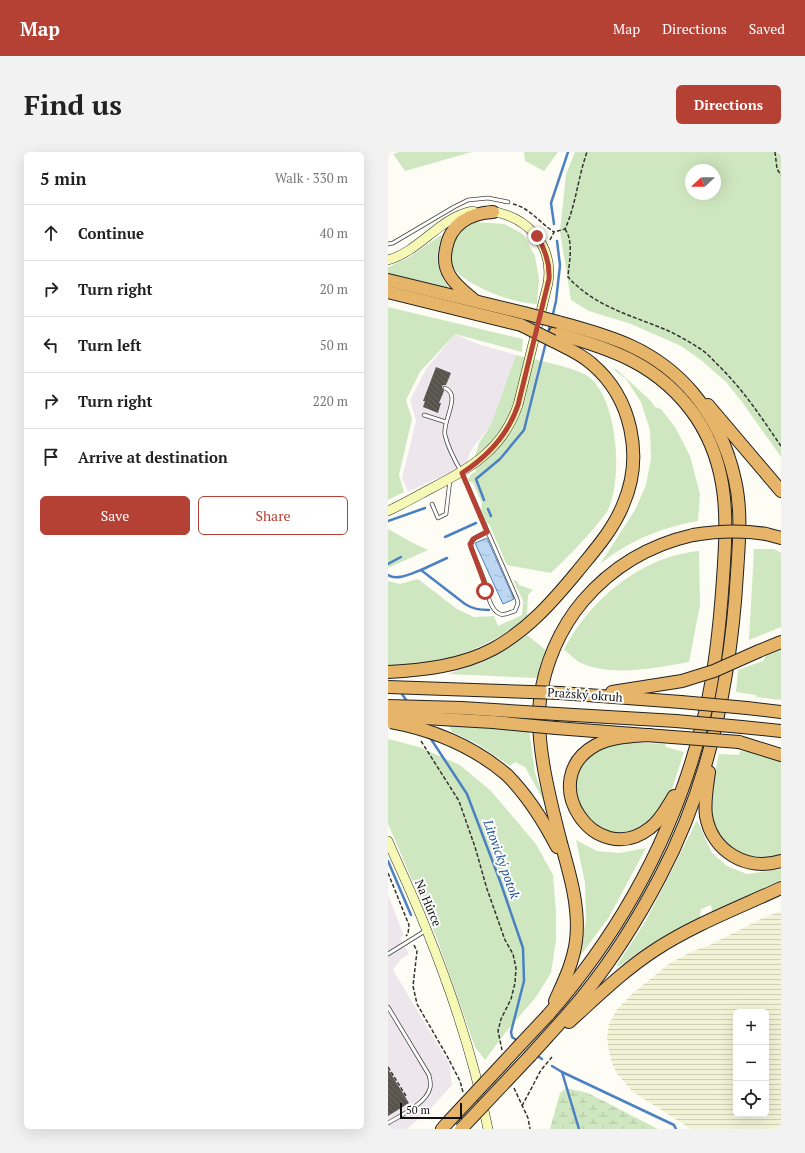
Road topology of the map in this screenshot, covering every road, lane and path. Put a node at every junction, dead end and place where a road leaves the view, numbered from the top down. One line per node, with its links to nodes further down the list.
1 (587, 152): 6 (path)
2 (775, 152): 3 (path)
3 (781, 175)
4 (508, 202): 6 (path); 7 (lane)
5 (494, 212): 8 (main road); 13 (highway); 21 (main road)
6 (565, 229): 20 (path)
7 (388, 244)
8 (388, 260)
9 (388, 280): 13 (highway)
10 (388, 292): 12 (highway)
11 (388, 297): 12 (highway)
12 (419, 300): 14 (highway)
13 (477, 302): 14 (highway)
14 (522, 319): 15 (highway, bridge); 15 (highway, bridge)
15 (555, 332): 16 (highway); 29 (highway); 43 (highway)
16 (677, 377): 23 (highway); 39 (highway)
17 (445, 388): 19 (lane)
18 (424, 415): 19 (lane)
19 (446, 422): 21 (lane)
20 (781, 446)
21 (462, 473): 22 (main road); 26 (lane)
22 (450, 478): 24 (lane); 25 (main road)
23 (781, 491)
24 (432, 504)
25 (388, 510)
26 (487, 532): 26 (lane)
27 (781, 538): 46 (highway, bridge)
28 (781, 642): 31 (highway, bridge)
29 (388, 672)
30 (388, 687): 31 (highway, Pražský okruh, bridge)
31 (585, 695): 33 (highway, Pražský okruh, bridge)
32 (388, 706): 36 (highway, Pražský okruh, bridge)
33 (781, 712)
34 (388, 716): 37 (highway, bridge)
35 (388, 721): 46 (highway, bridge)
36 (781, 731)
37 (650, 735): 40 (highway, bridge); 43 (highway)
38 (419, 736): 56 (path)
39 (713, 737): 45 (highway); 55 (highway)
40 (739, 742): 41 (highway); 42 (highway)
41 (781, 746)
42 (781, 755)
43 (690, 770): 54 (highway)
44 (388, 841): 49 (main road, Na Hůrce)
45 (781, 860)
46 (569, 871): 54 (highway)
47 (388, 873): 50 (path)
48 (781, 888): 55 (highway)
49 (427, 930): 52 (lane); 66 (main road, Na Hůrce)
50 (401, 940)
51 (414, 945): 60 (path)
52 (388, 954)
53 (388, 1007): 63 (lane)
54 (548, 1015): 64 (highway, bridge)
55 (560, 1026): 65 (highway, bridge)
56 (502, 1051)
57 (552, 1058): 62 (path)
58 (388, 1066): 61 (path)
59 (514, 1086): 62 (path)
60 (464, 1095)
61 (406, 1096)
62 (522, 1106): 67 (path)
63 (388, 1123)
64 (445, 1125)
65 (461, 1129)
66 (488, 1129)
67 (530, 1129)

